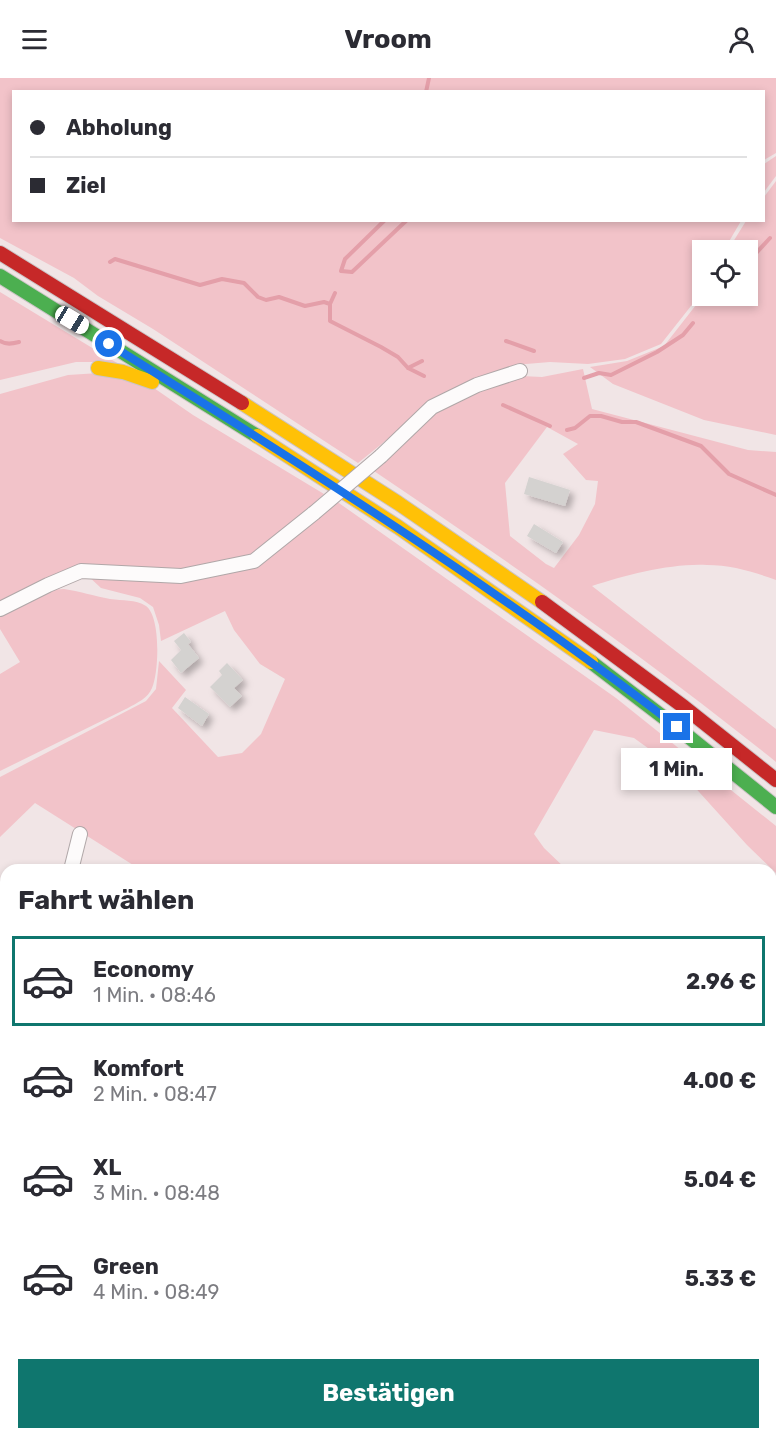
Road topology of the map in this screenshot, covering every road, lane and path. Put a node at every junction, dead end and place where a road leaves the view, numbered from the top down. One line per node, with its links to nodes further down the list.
1 (0, 253): 7 (highway)
2 (0, 276): 5 (highway)
3 (98, 368): 5 (highway)
4 (520, 371): 6 (street, bridge)
5 (248, 429): 8 (highway)
6 (0, 609)
7 (776, 780)
8 (776, 807)
9 (80, 834): 10 (street)
10 (72, 864)

